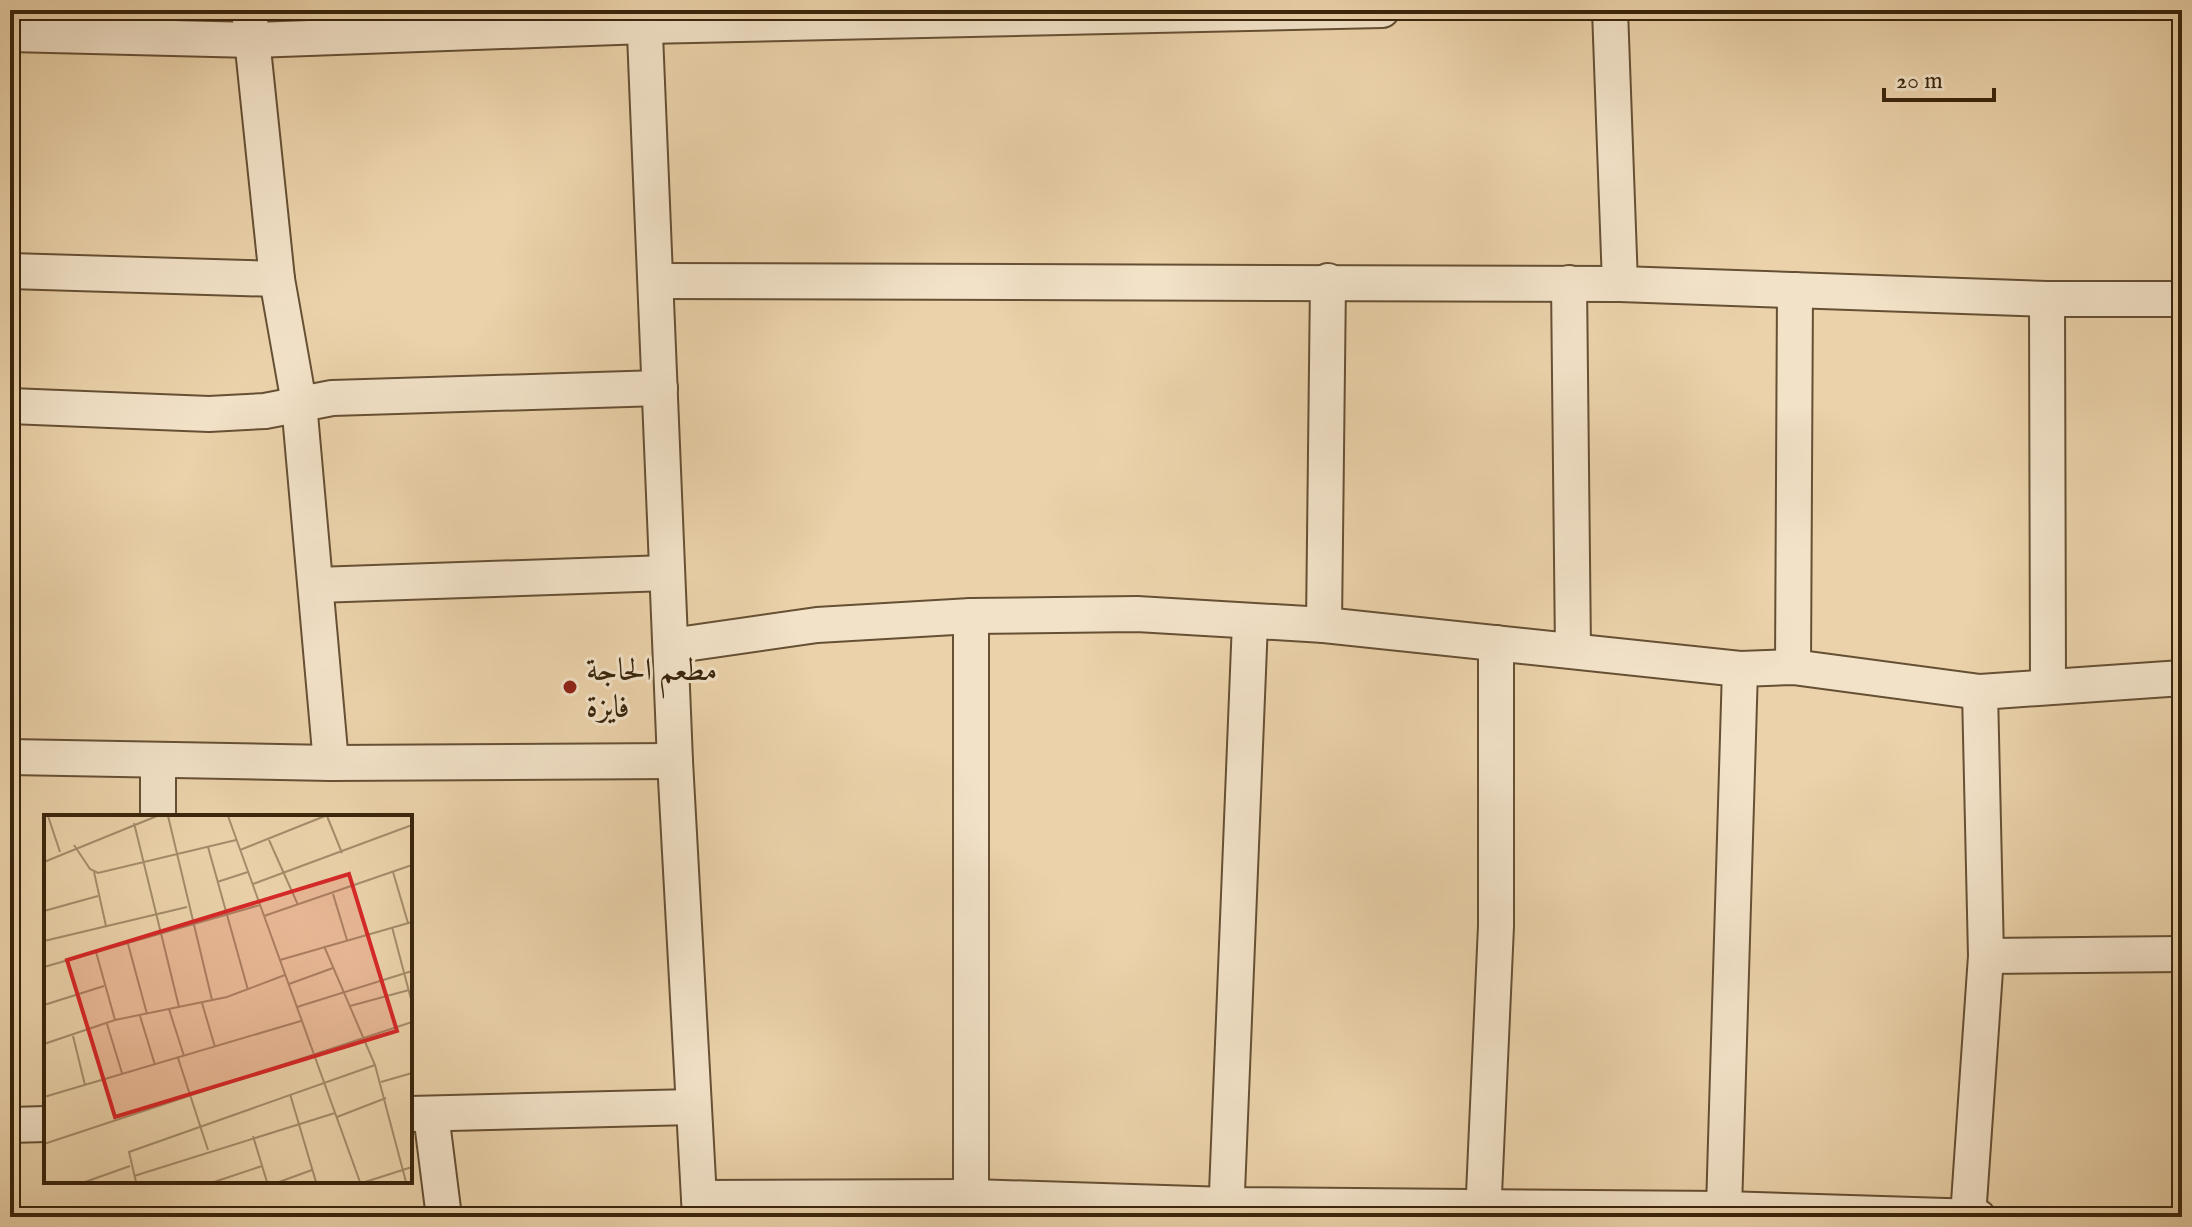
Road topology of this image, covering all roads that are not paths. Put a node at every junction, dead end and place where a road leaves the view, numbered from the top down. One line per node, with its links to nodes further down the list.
1 (1382, 10): 3 (street)
2 (1610, 10): 11 (street)
3 (645, 18): 4 (street); 8 (street)
4 (251, 25): 5 (street); 7 (street)
5 (10, 34)
6 (10, 271): 7 (street)
7 (277, 279): 16 (street)
8 (658, 281): 9 (street); 15 (street)
9 (1328, 281): 10 (street); 22 (street)
10 (1569, 283): 11 (street); 25 (street)
11 (1620, 284): 12 (street)
12 (1795, 290): 13 (street); 26 (street)
13 (2047, 299): 14 (street); 29 (street)
14 (2182, 299)
15 (660, 388): 16 (street); 18 (street)
16 (299, 403): 17 (street); 19 (street)
17 (10, 406)
18 (667, 573): 19 (street); 24 (street)
19 (316, 585): 34 (street)
20 (971, 616): 21 (street); 24 (street); 43 (street)
21 (1250, 622): 22 (street); 45 (street)
22 (1324, 625): 23 (street)
23 (1496, 643): 25 (street); 46 (street)
24 (671, 646): 32 (street)
25 (1573, 651): 27 (street)
26 (1793, 667): 27 (street); 30 (street)
27 (1740, 669): 44 (street)
28 (2182, 678): 29 (street)
29 (2048, 685): 30 (street)
30 (1980, 692): 37 (street)
31 (10, 757): 33 (street)
32 (675, 761): 34 (street); 38 (street)
33 (158, 762): 34 (street); 35 (street)
34 (331, 763)
35 (158, 815)
36 (2182, 954): 37 (street)
37 (1986, 956): 48 (street)
38 (693, 1107): 39 (street); 42 (street)
39 (421, 1114): 47 (street)
40 (44, 1124): 41 (street)
41 (10, 1125)
42 (700, 1207): 43 (street)
43 (972, 1207): 45 (street)
44 (1724, 1209): 46 (street); 48 (street)
45 (1226, 1211): 46 (street)
46 (1484, 1213)
47 (444, 1217)
48 (1968, 1217): 49 (street)
49 (1978, 1217)

